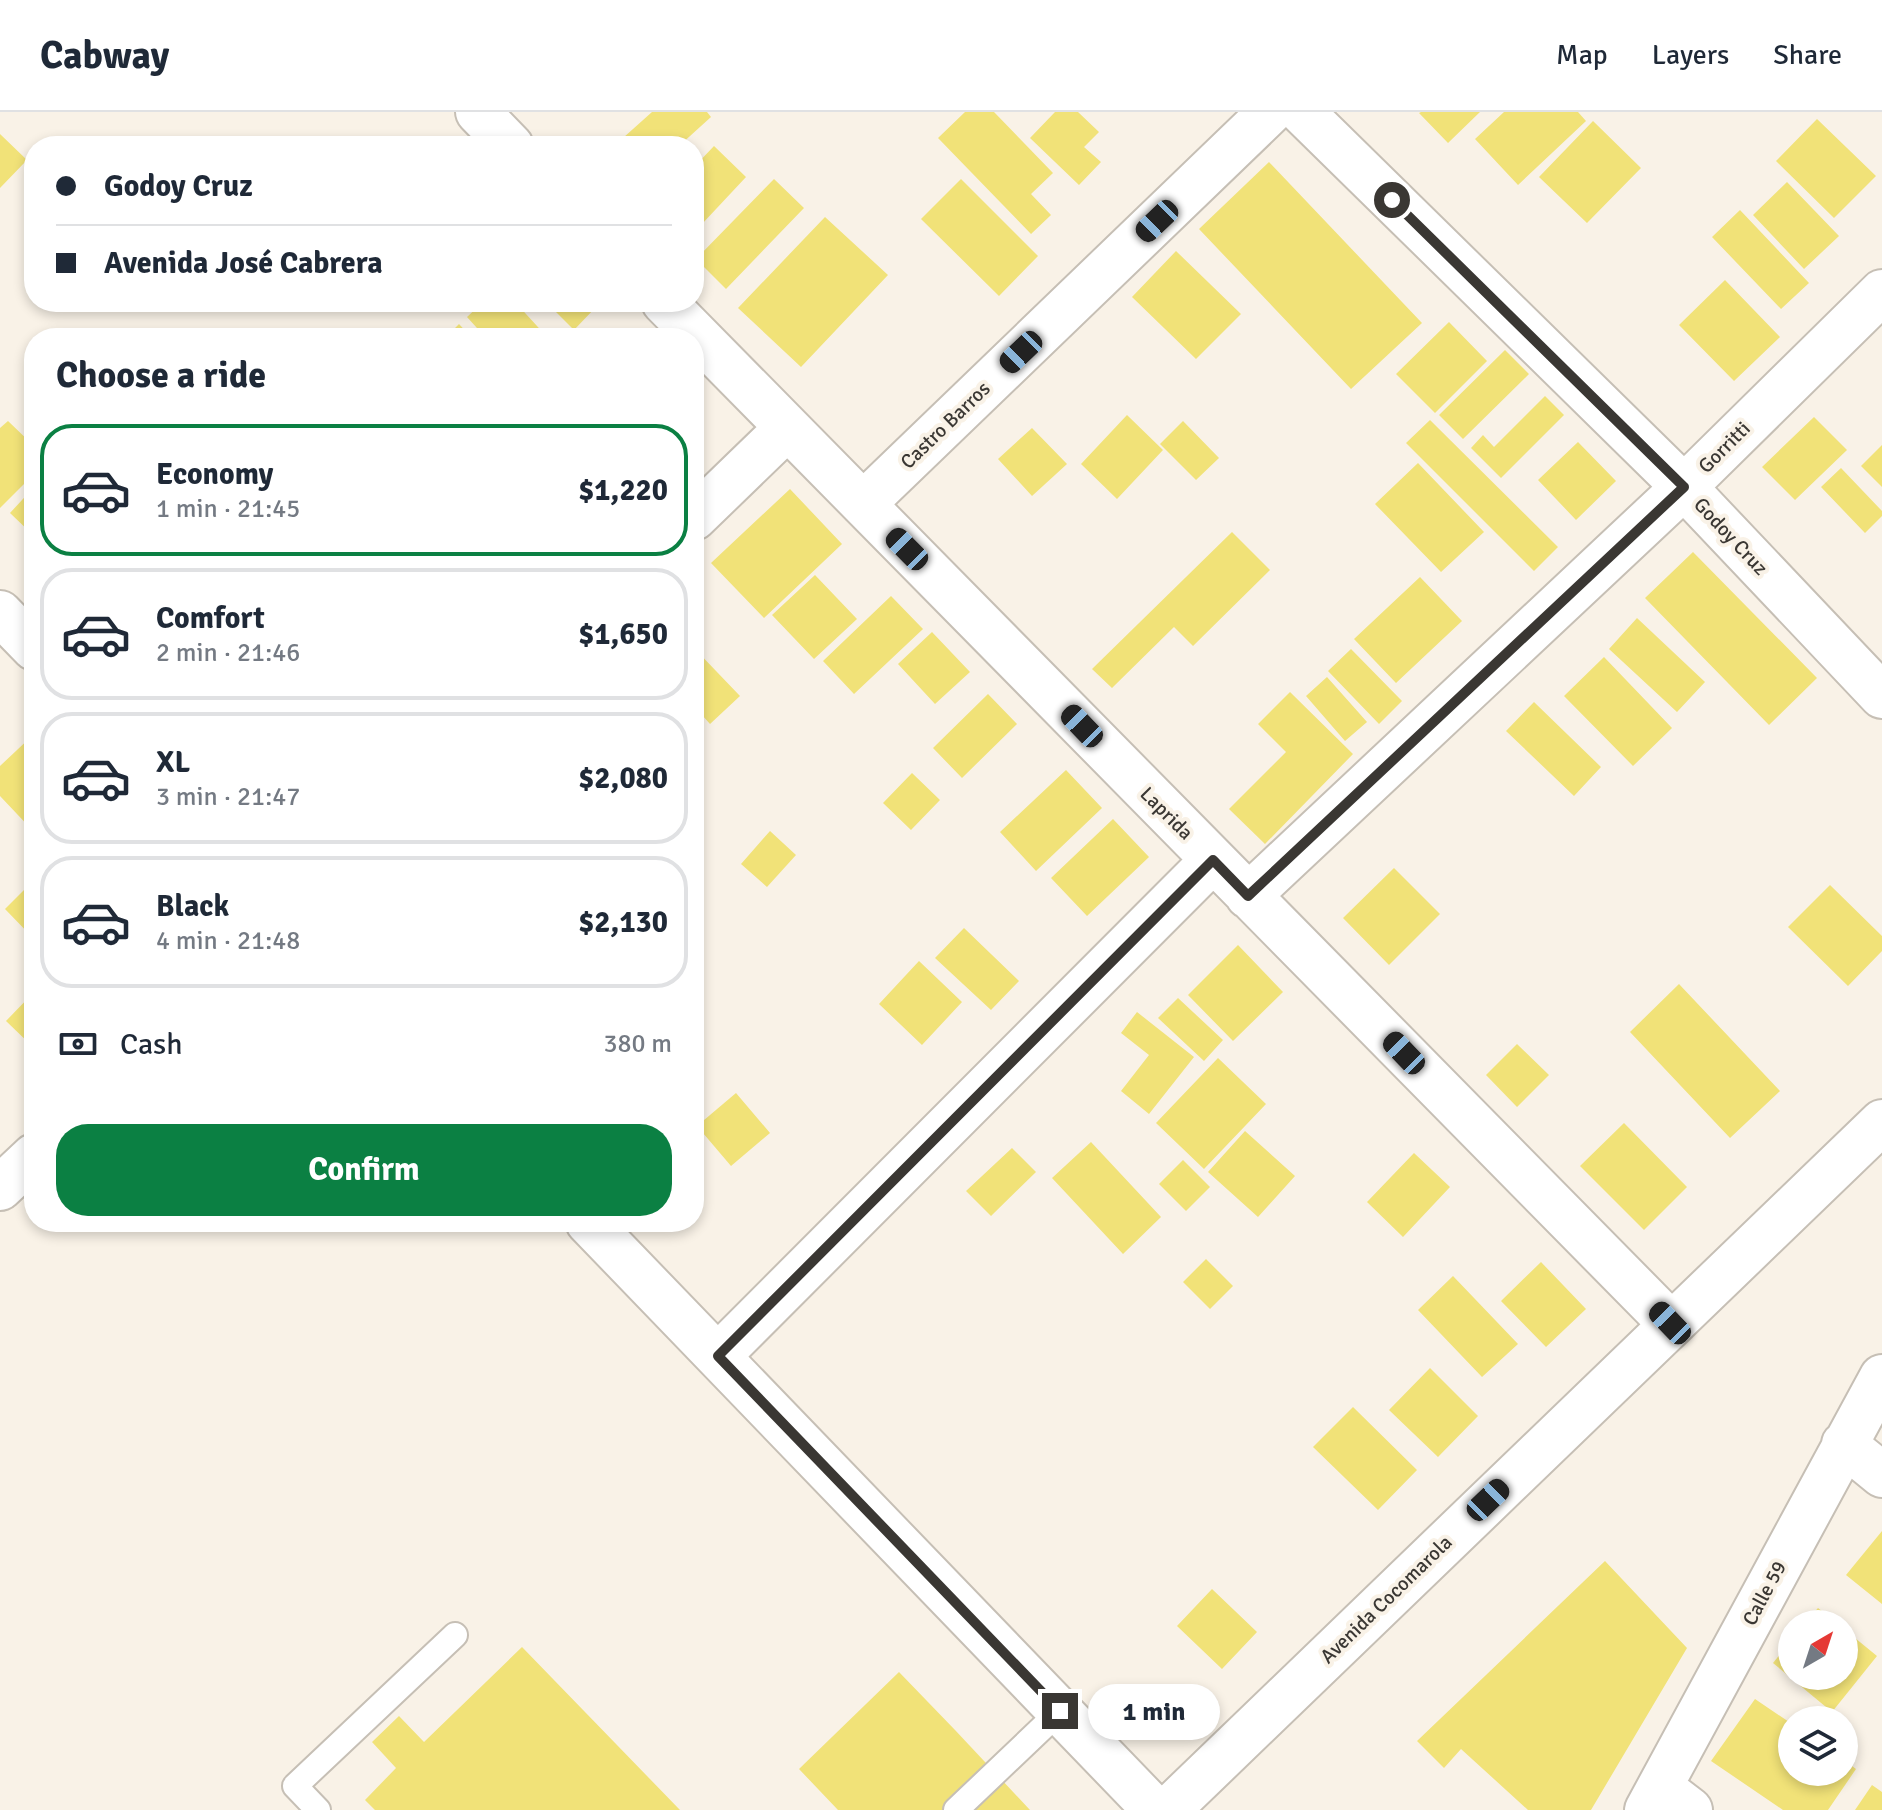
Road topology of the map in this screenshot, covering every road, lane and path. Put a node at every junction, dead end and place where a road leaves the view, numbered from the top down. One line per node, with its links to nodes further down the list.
1 (478, 112): 4 (street)
2 (1270, 112): 11 (street, Castro Barros)
3 (1302, 112): 10 (street, Godoy Cruz)
4 (501, 136)
5 (1882, 292): 10 (street, Gorritti)
6 (674, 312): 7 (street, Laprida)
7 (689, 328)
8 (704, 343): 9 (street, Laprida)
9 (787, 428): 11 (street, Laprida); 12 (street)
10 (1684, 487): 15 (street, Godoy Cruz); 17 (street, Gorritti)
11 (863, 504): 16 (street, Laprida)
12 (704, 508)
13 (0, 613): 14 (street)
14 (24, 638)
15 (1882, 696)
16 (1213, 860): 17 (street, Laprida); 23 (street)
17 (1248, 896): 22 (street, Laprida)
18 (1882, 1122): 22 (street, Avenida Cocomarola)
19 (24, 1165): 20 (street)
20 (0, 1188)
21 (598, 1232): 23 (street)
22 (1670, 1323): 33 (street, Avenida Cocomarola)
23 (718, 1356): 28 (street)
24 (1882, 1377): 25 (street, Calle 59)
25 (1844, 1444): 26 (street); 29 (street, Calle 59)
26 (1882, 1475)
27 (455, 1635): 30 (lane)
28 (1060, 1711): 31 (lane); 32 (street)
29 (1665, 1802)
30 (318, 1810)
31 (956, 1810)
32 (1155, 1810)
33 (1168, 1810)

